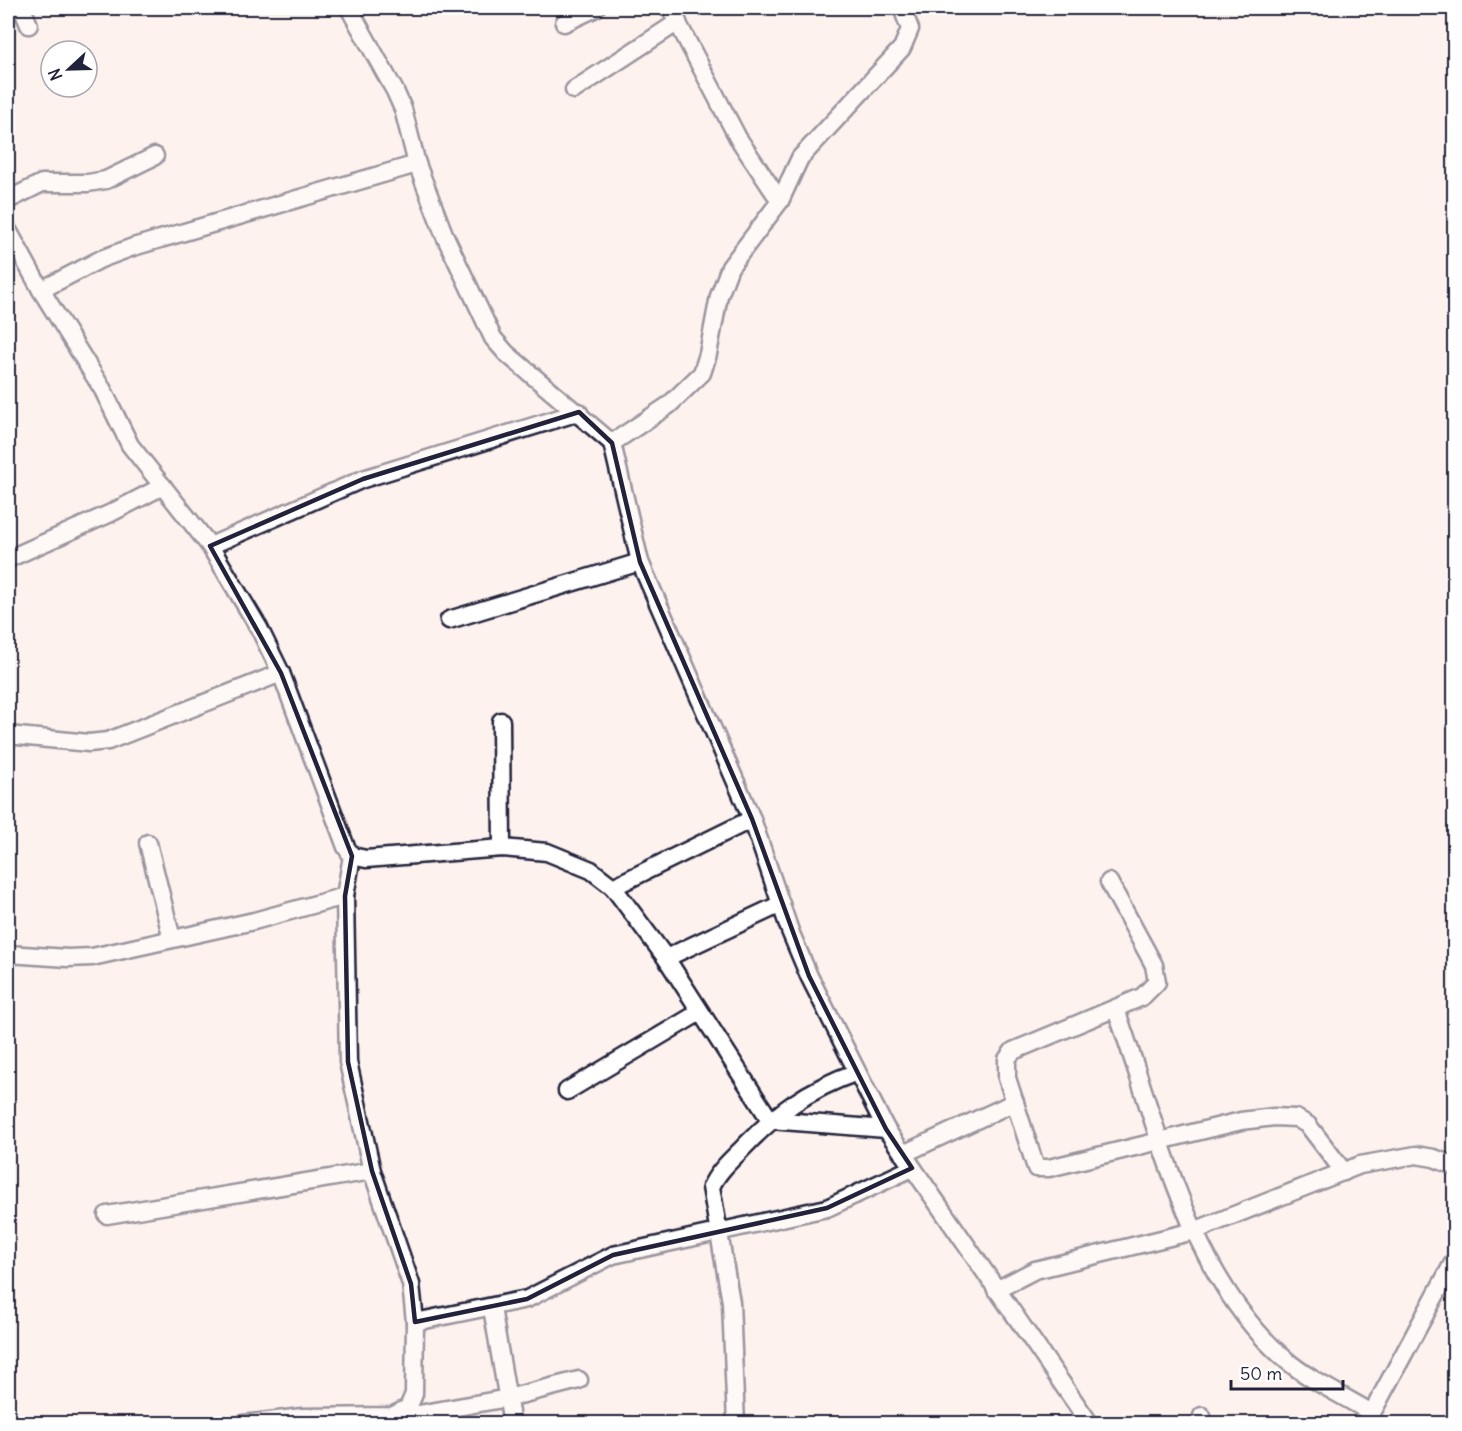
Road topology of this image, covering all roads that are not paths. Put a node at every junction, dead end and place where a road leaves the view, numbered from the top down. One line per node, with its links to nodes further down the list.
1 (22, 8): 7 (street)
2 (349, 8): 10 (street)
3 (596, 8): 6 (street)
4 (902, 8): 12 (street)
5 (674, 15): 8 (street); 12 (street)
6 (564, 23)
7 (29, 25)
8 (574, 90)
9 (155, 156): 11 (street)
10 (417, 164): 14 (street); 15 (street)
11 (8, 200)
12 (780, 201): 16 (street)
13 (8, 230): 14 (street)
14 (41, 290): 17 (street)
15 (579, 412): 16 (street); 18 (street)
16 (612, 443): 20 (street)
17 (163, 486): 18 (street); 19 (street)
18 (210, 546): 22 (street)
19 (8, 559)
20 (640, 562): 21 (street); 25 (street)
21 (449, 620)
22 (281, 673): 24 (street); 28 (street)
23 (501, 721): 27 (street)
24 (8, 735)
25 (752, 819): 30 (street); 32 (street)
26 (148, 843): 33 (street)
27 (502, 848): 28 (street); 30 (street)
28 (352, 855): 31 (street)
29 (1109, 882): 36 (street)
30 (613, 887): 35 (street)
31 (345, 896): 33 (street); 46 (street)
32 (781, 904): 35 (street); 38 (street)
33 (172, 939): 34 (street)
34 (8, 954)
35 (666, 958): 37 (street)
36 (1116, 1010): 40 (street); 43 (street)
37 (700, 1012): 39 (street); 41 (street)
38 (857, 1072): 41 (street); 42 (street)
39 (567, 1091)
40 (1015, 1102): 43 (street); 44 (street)
41 (770, 1120): 42 (street); 49 (street)
42 (886, 1129): 44 (street)
43 (1161, 1141): 47 (street); 50 (street)
44 (908, 1161): 49 (street); 52 (street)
45 (1455, 1166): 47 (street)
46 (372, 1171): 48 (street); 54 (street)
47 (1344, 1172): 50 (street)
48 (108, 1215)
49 (718, 1231): 53 (street); 61 (street)
50 (1194, 1231): 52 (street); 58 (street)
51 (1455, 1261): 58 (street)
52 (996, 1290): 62 (street)
53 (492, 1308): 54 (street); 56 (street)
54 (415, 1322): 57 (street)
55 (579, 1380): 56 (street)
56 (508, 1398): 57 (street); 60 (street)
57 (412, 1415): 59 (street)
58 (1368, 1418)
59 (243, 1424)
60 (512, 1424)
61 (736, 1424)
62 (1090, 1424)

